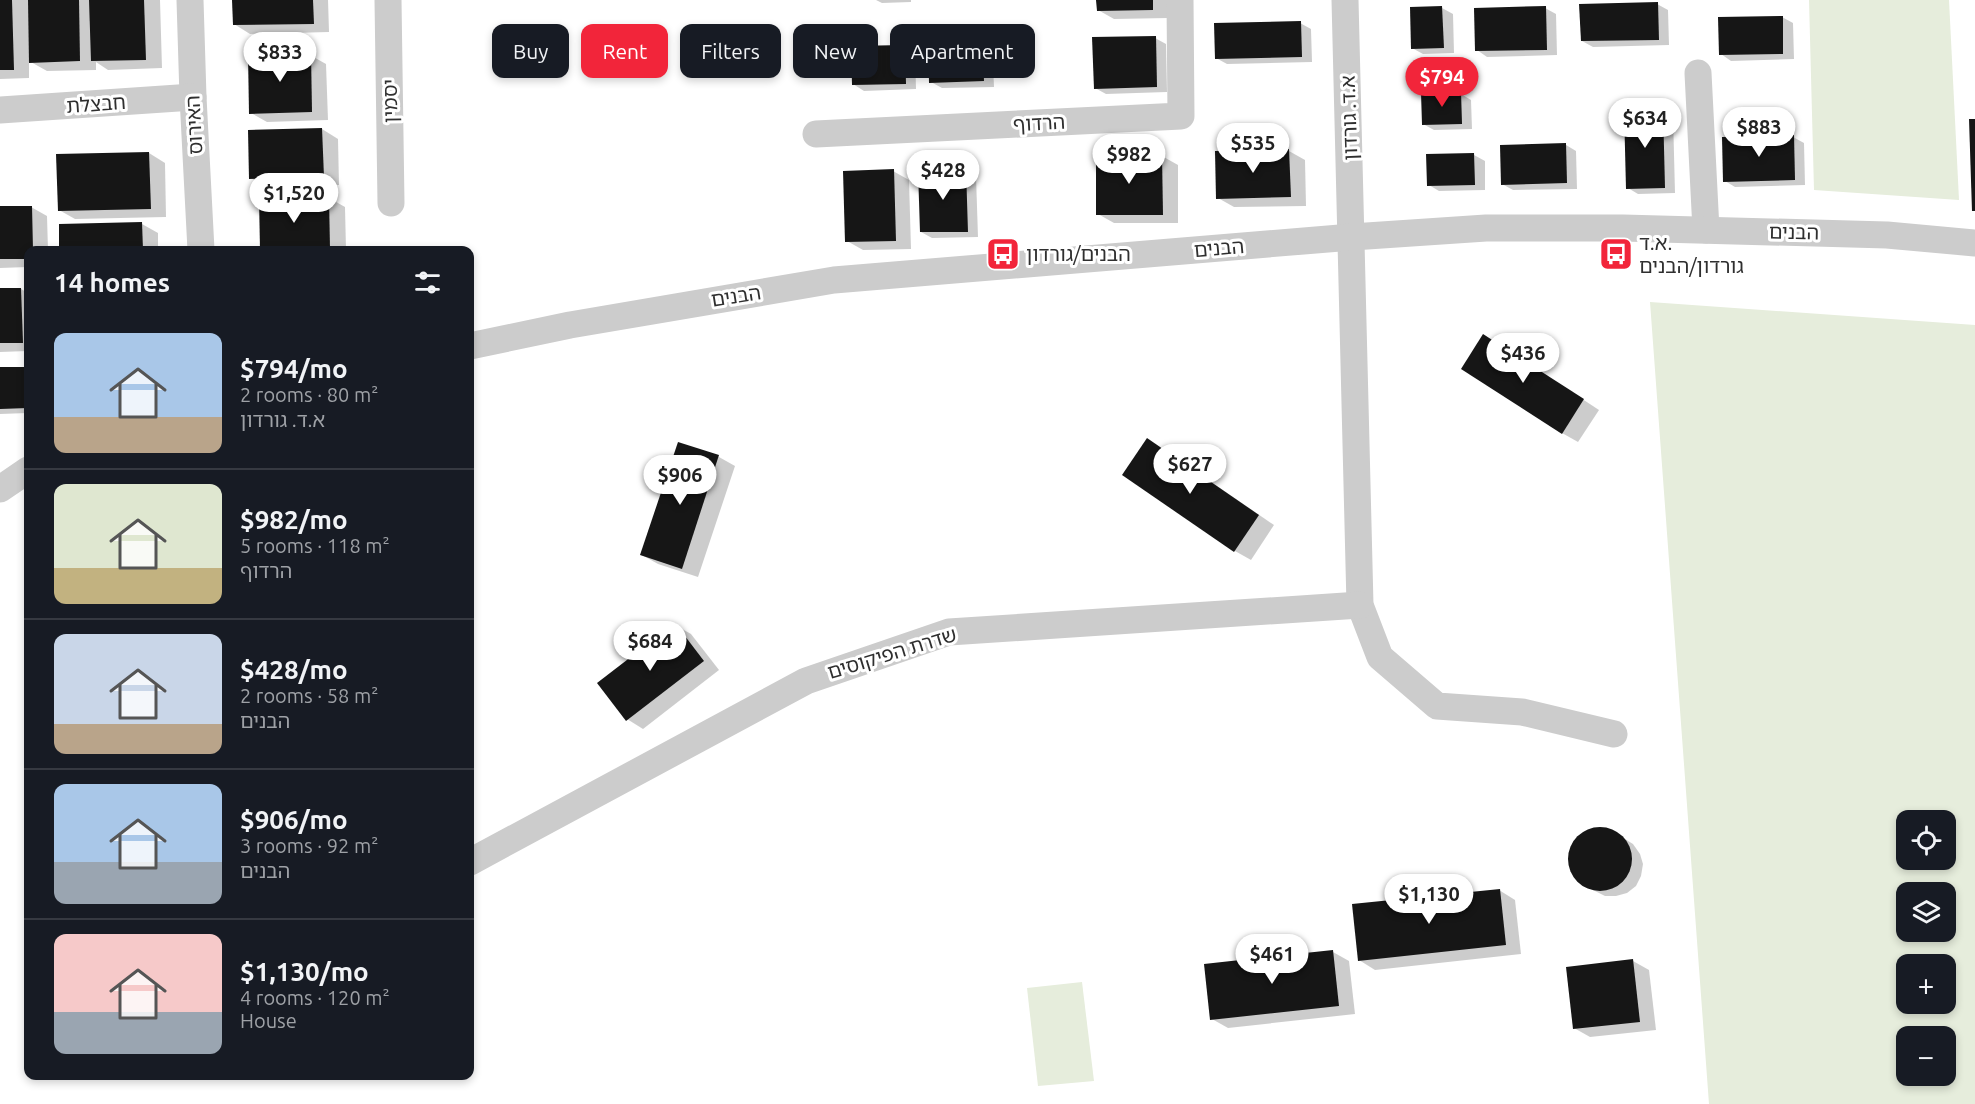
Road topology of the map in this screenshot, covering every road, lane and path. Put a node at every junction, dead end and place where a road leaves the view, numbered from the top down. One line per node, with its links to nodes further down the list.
1 (190, 0): 6 (street, האירוס)
2 (388, 0): 9 (street, יסמין)
3 (1180, 0): 8 (street, הרדוף)
4 (1345, 0): 11 (street, א.ד. גורדון)
5 (1698, 73): 10 (street)
6 (193, 97): 7 (street, חבצלת); 13 (street, האירוס)
7 (0, 110)
8 (816, 134)
9 (391, 202)
10 (1706, 230): 11 (street, הבנים); 12 (street, הבנים)
11 (1352, 237): 14 (street, הבנים); 19 (street, א.ד. גורדון)
12 (1975, 243)
13 (201, 246)
14 (474, 345)
15 (24, 469): 17 (street)
16 (24, 471): 18 (street)
17 (0, 476)
18 (0, 489)
19 (1360, 605): 20 (street, א.ד. גורדון); 21 (street, שדרת הפיקוסים)
20 (1614, 734)
21 (474, 860)

